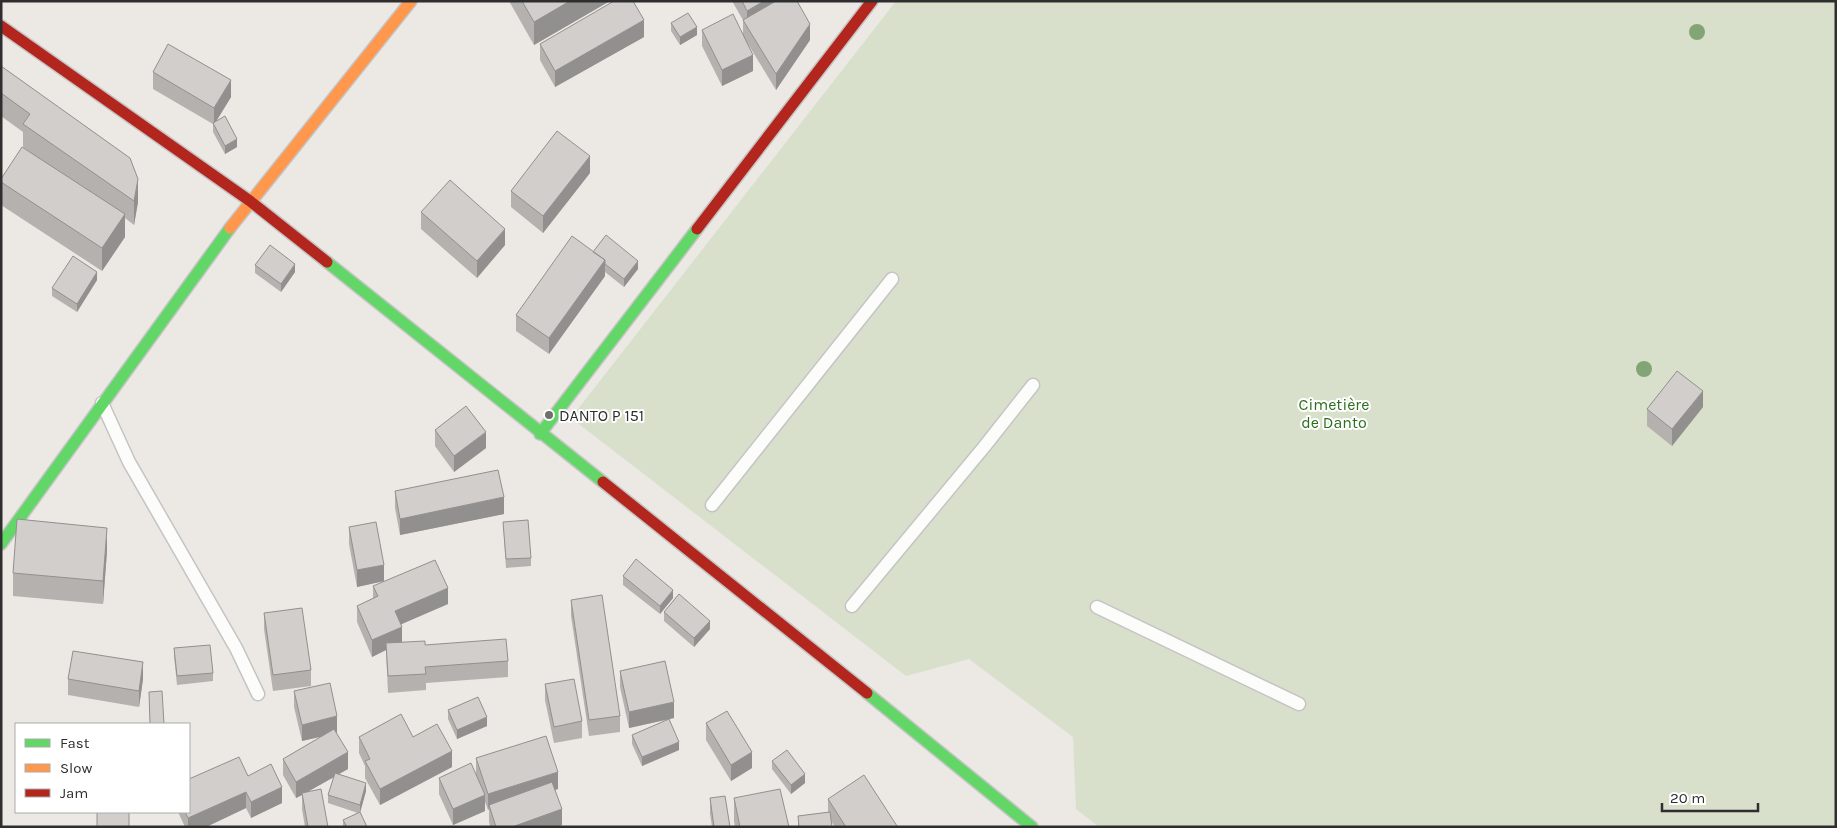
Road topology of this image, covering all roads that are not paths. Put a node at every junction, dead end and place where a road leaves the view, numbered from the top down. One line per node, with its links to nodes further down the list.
1 (412, 1): 4 (street)
2 (872, 1): 8 (street)
3 (1, 26): 4 (street)
4 (250, 201): 7 (street); 8 (street)
5 (892, 279): 9 (lane)
6 (1033, 384): 11 (lane)
7 (102, 403): 10 (street); 13 (lane)
8 (540, 434): 15 (street)
9 (712, 505)
10 (1, 544)
11 (852, 606)
12 (1097, 607): 14 (lane)
13 (258, 694)
14 (1299, 704)
15 (1032, 827)

